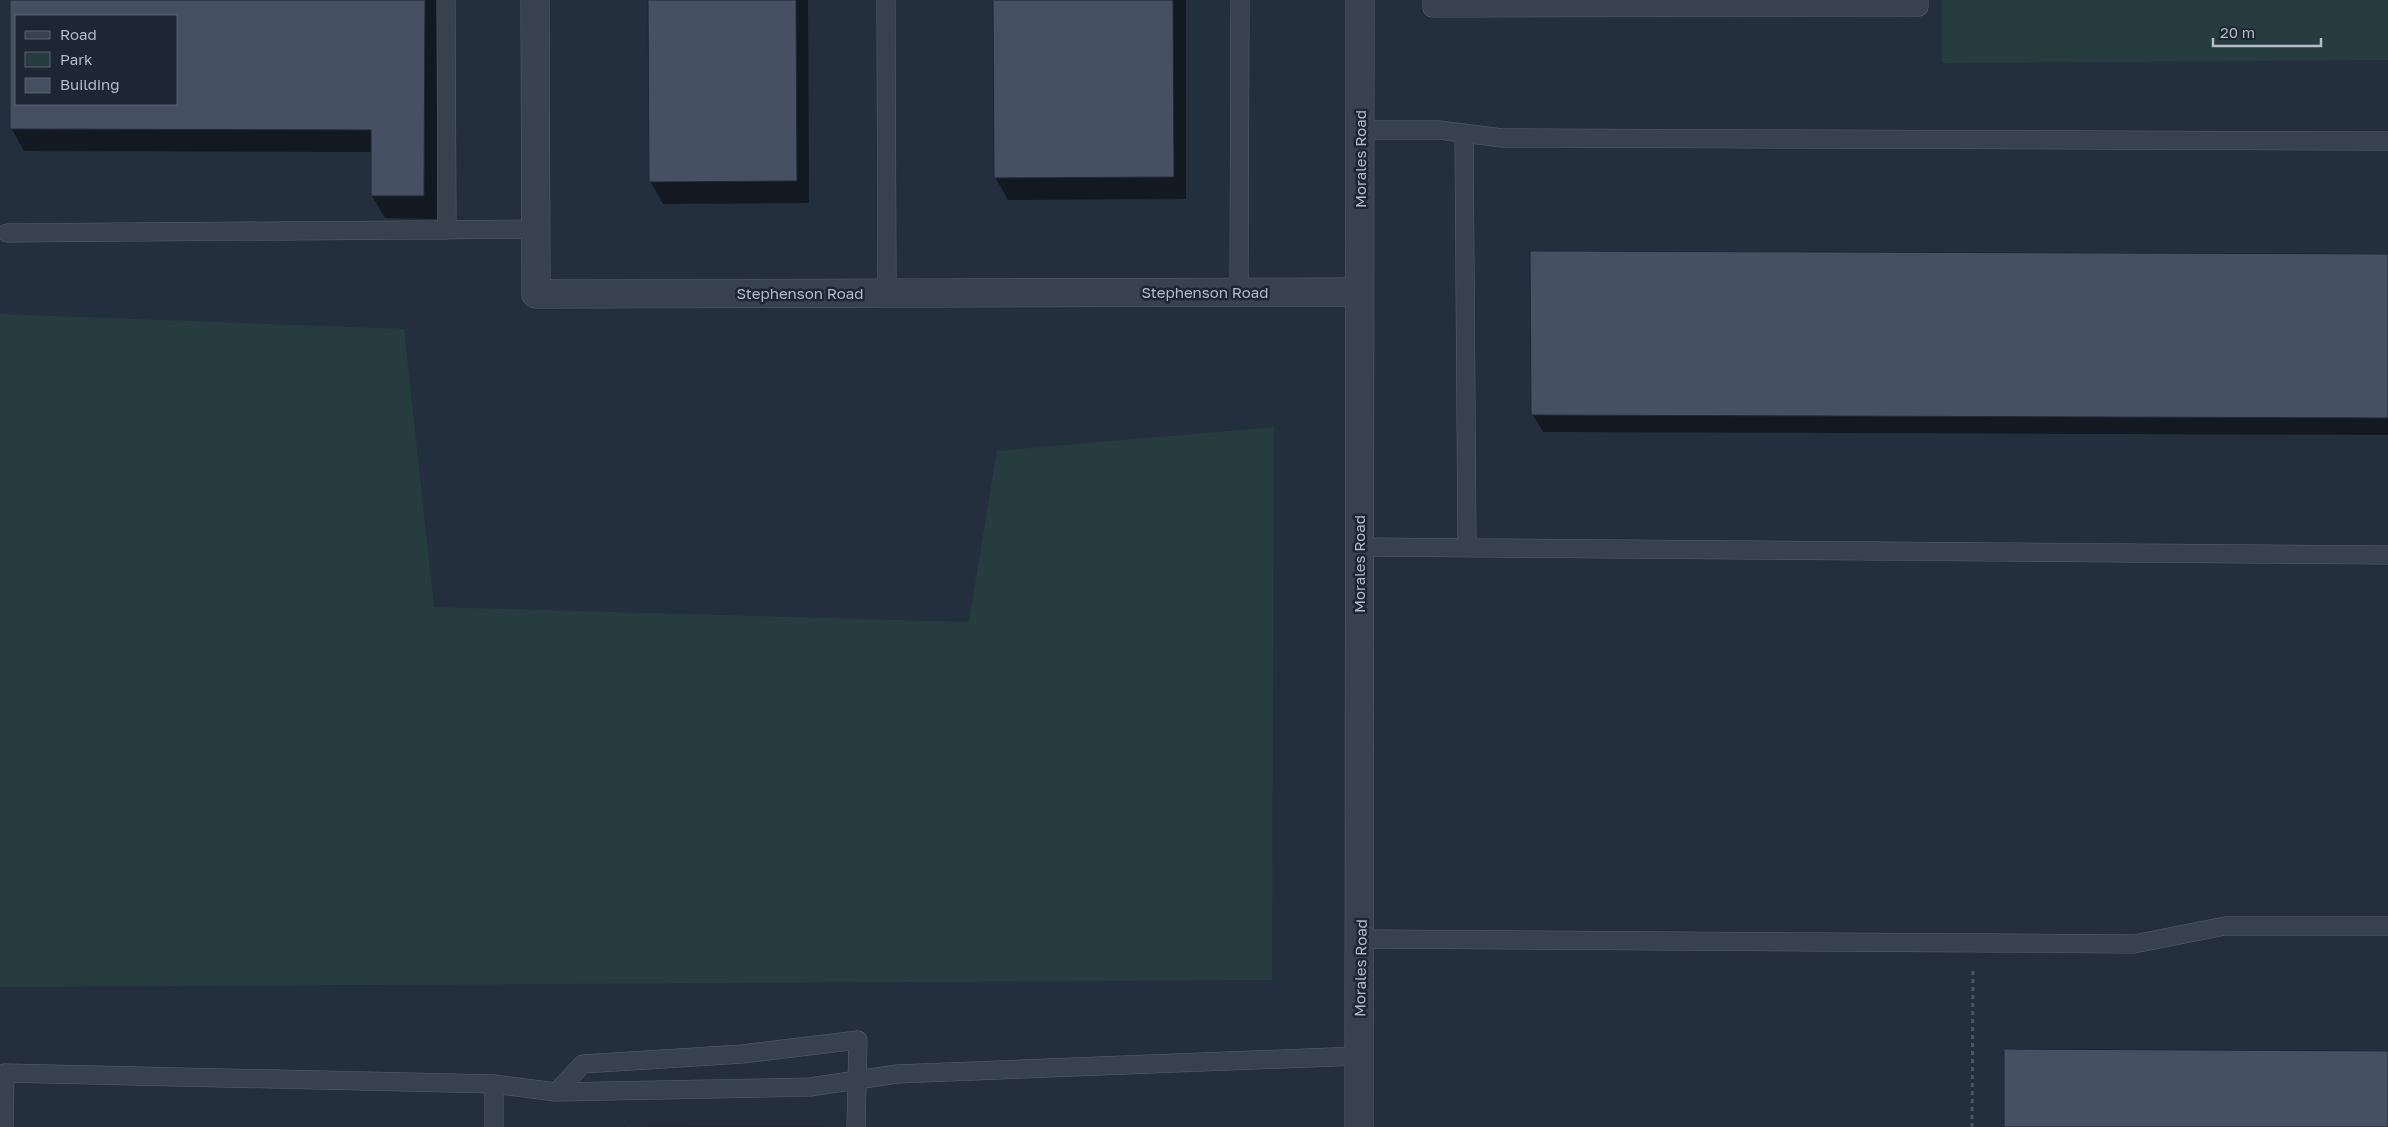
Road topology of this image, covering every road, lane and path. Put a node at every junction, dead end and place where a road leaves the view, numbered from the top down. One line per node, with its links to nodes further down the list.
1 (446, 0): 12 (lane)
2 (535, 0): 11 (street, Stephenson Road)
3 (886, 0): 16 (lane)
4 (1240, 0): 14 (lane)
5 (1360, 0): 8 (street, Morales Road)
6 (1432, 0): 7 (lane)
7 (1919, 0)
8 (1360, 130): 9 (lane); 15 (street, Morales Road)
9 (1464, 132): 10 (lane); 18 (lane)
10 (2388, 141)
11 (536, 229): 12 (lane); 16 (street, Stephenson Road)
12 (447, 230): 13 (lane)
13 (7, 233)
14 (1238, 292): 15 (street, Stephenson Road); 16 (street, Stephenson Road)
15 (1359, 292): 17 (street, Morales Road)
16 (887, 293)
17 (1360, 547): 18 (lane); 21 (street, Morales Road)
18 (1467, 548): 19 (lane)
19 (2388, 554)
20 (2388, 926): 22 (lane)
21 (1360, 938): 22 (lane); 23 (street, Morales Road)
22 (1973, 943): 32 (path)
23 (1358, 1056): 25 (lane); 31 (street, Morales Road)
24 (2, 1073): 26 (lane); 28 (lane)
25 (856, 1080): 27 (lane); 27 (lane); 30 (lane)
26 (494, 1084): 27 (lane); 29 (lane)
27 (556, 1092)
28 (4, 1127)
29 (494, 1127)
30 (856, 1127)
31 (1359, 1127)
32 (1972, 1127)

